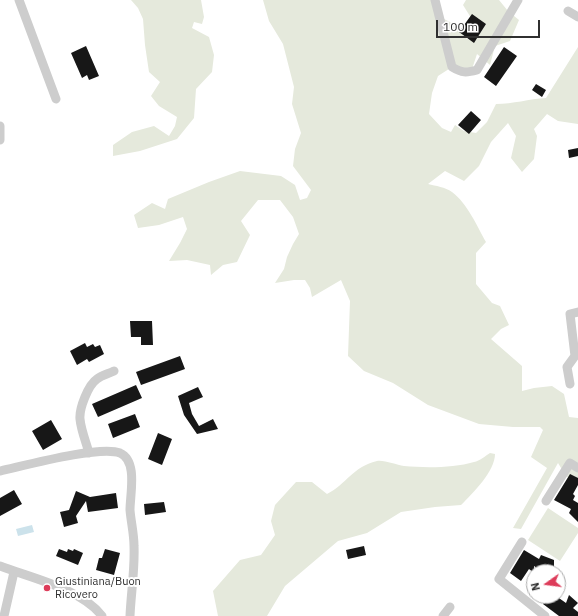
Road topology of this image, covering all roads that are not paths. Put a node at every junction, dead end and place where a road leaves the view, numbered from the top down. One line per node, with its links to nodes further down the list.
1 (19, 0): 6 (street)
2 (435, 0): 3 (street)
3 (518, 0)
4 (568, 11): 5 (street)
5 (578, 17)
6 (56, 100)
7 (0, 126): 8 (street)
8 (0, 140)
9 (575, 312): 11 (street)
10 (114, 371): 12 (street)
11 (570, 384)
12 (89, 453): 14 (street); 22 (street)
13 (578, 468): 15 (street)
14 (0, 471)
15 (546, 501)
16 (522, 542): 24 (street)
17 (0, 566): 18 (street)
18 (14, 572): 20 (street); 21 (street)
19 (450, 607): 23 (street)
20 (4, 616)
21 (102, 616)
22 (130, 616)
23 (443, 616)
24 (546, 616)

